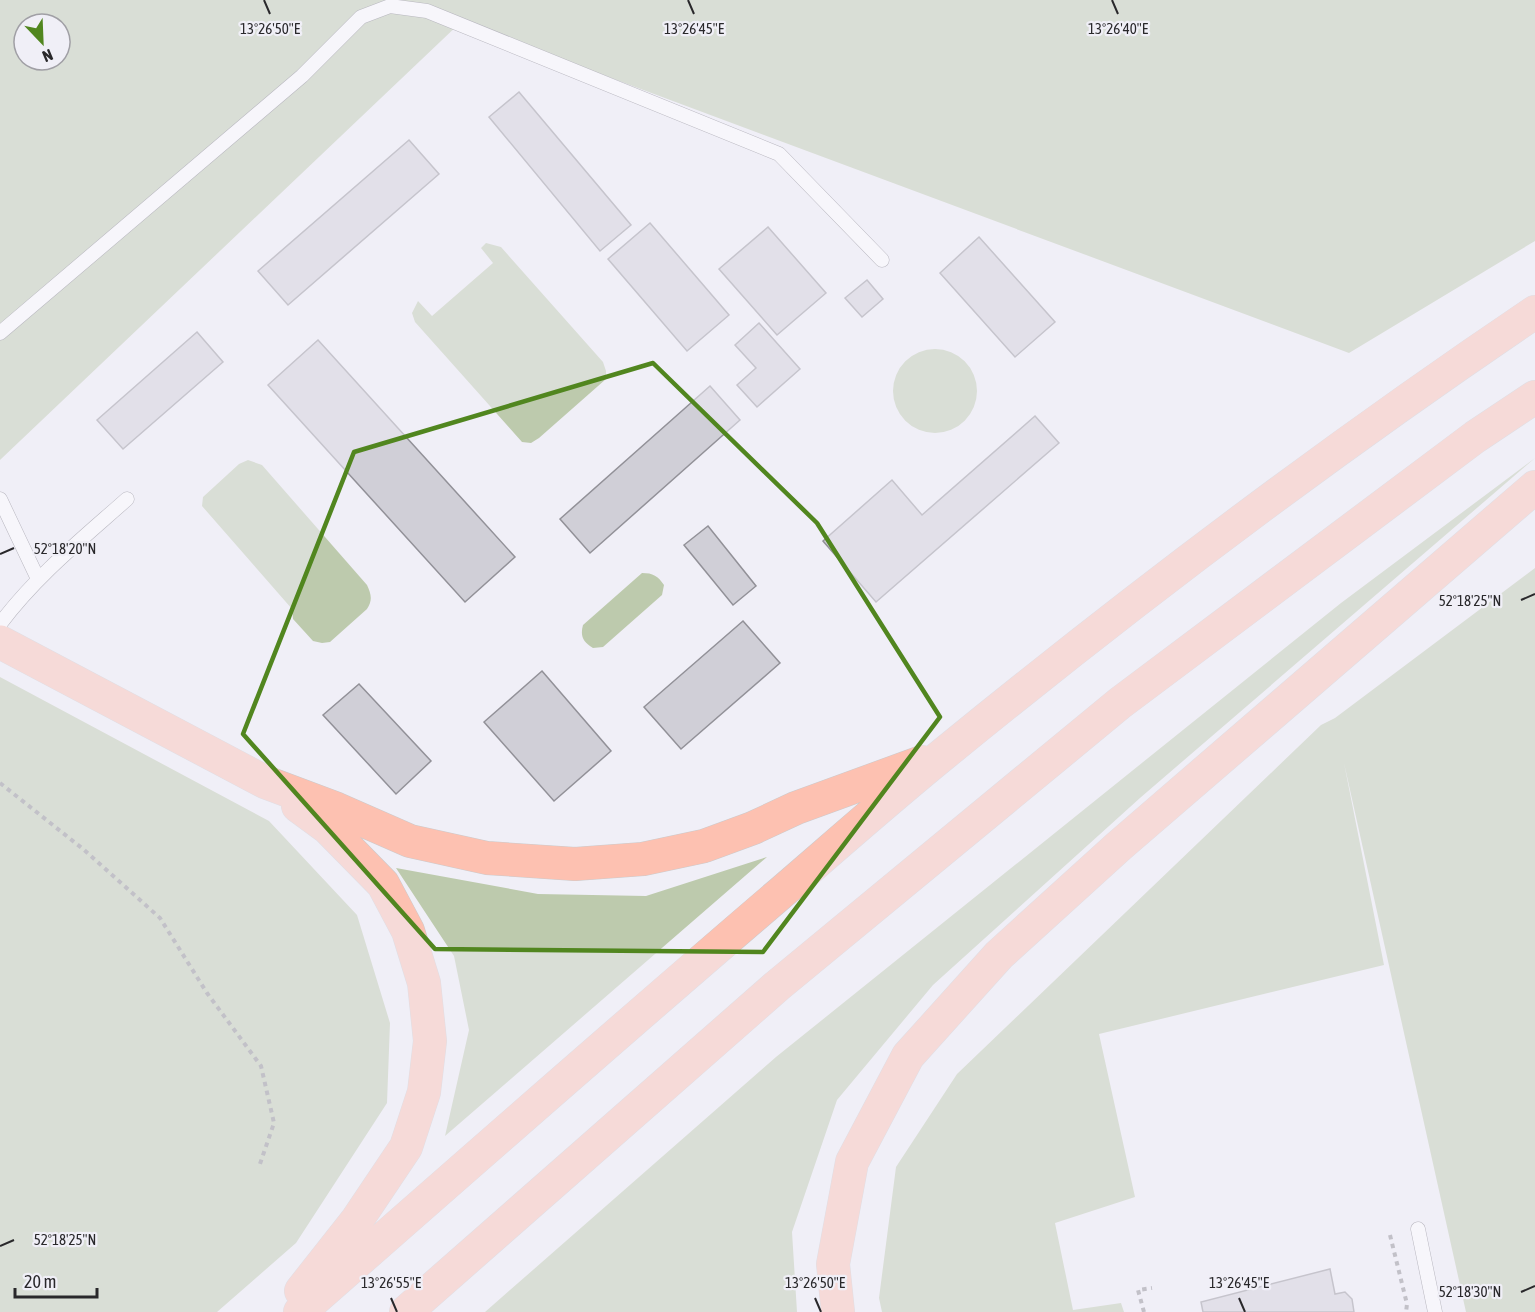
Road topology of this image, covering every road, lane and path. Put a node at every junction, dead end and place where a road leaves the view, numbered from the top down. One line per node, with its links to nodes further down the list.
1 (882, 260): 3 (lane)
2 (1535, 312): 11 (highway)
3 (0, 333)
4 (1535, 397): 20 (highway)
5 (1535, 487): 21 (highway)
6 (0, 499): 8 (lane)
7 (127, 499): 8 (lane)
8 (38, 579): 9 (lane)
9 (0, 624)
10 (0, 642): 12 (highway)
11 (943, 754): 12 (highway); 19 (highway)
12 (265, 782): 18 (highway)
13 (0, 783): 14 (path)
14 (260, 1164)
15 (1418, 1229): 24 (lane)
16 (1390, 1235): 23 (path)
17 (1152, 1288): 22 (path)
18 (285, 1312)
19 (300, 1312)
20 (406, 1312)
21 (838, 1312)
22 (1144, 1312)
23 (1406, 1312)
24 (1435, 1312)

